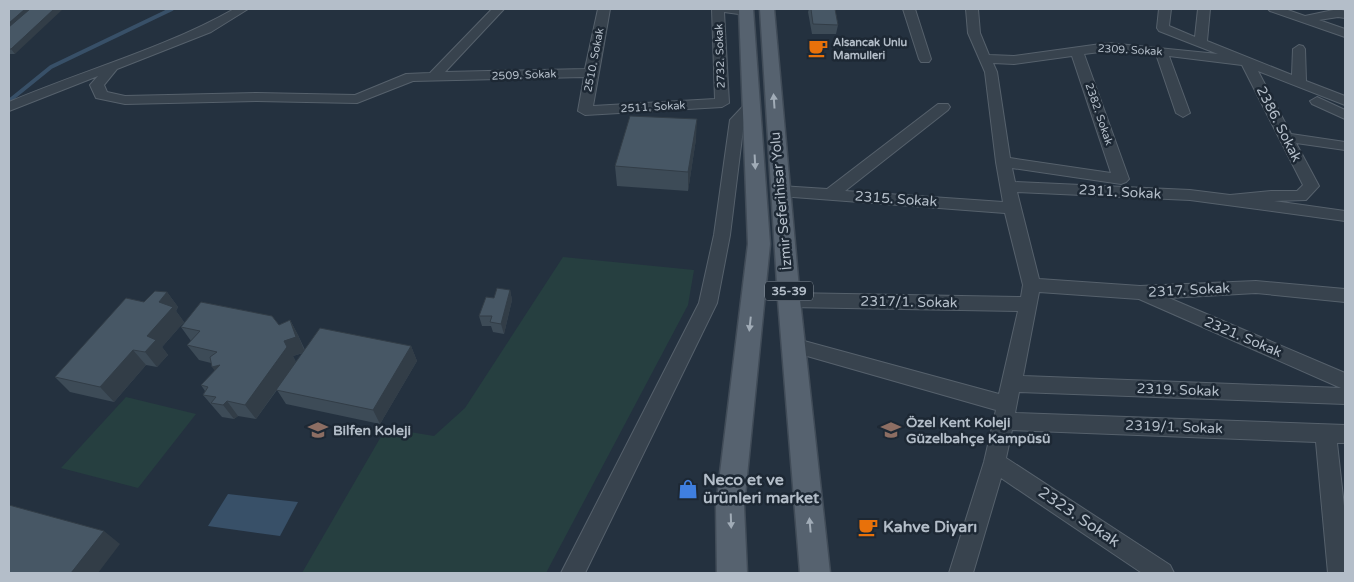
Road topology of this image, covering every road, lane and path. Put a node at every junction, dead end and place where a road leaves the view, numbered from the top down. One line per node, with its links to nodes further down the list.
1 (242, 9): 20 (street)
2 (498, 9): 23 (street)
3 (604, 9): 22 (street, 2510. Sokak)
4 (718, 9): 26 (street, 2732. Sokak)
5 (746, 9): 27 (main road, İzmir Seferihisar Yolu / 35-39); 38 (main road, İzmir Seferihisar Yolu / 35-39, one-way to 5)
6 (909, 9): 18 (street)
7 (972, 9): 19 (street)
8 (1165, 9): 14 (street)
9 (1204, 9): 14 (street)
10 (1274, 9): 12 (street)
11 (1345, 15): 12 (street)
12 (1305, 20): 13 (street)
13 (1345, 33)
14 (1201, 44): 21 (street)
15 (1299, 49): 24 (street)
16 (1076, 50): 17 (street, 2309. Sokak); 19 (street, 2309. Sokak); 36 (street, 2382. Sokak)
17 (1161, 51): 21 (street, 2309. Sokak); 31 (street)
18 (925, 59)
19 (984, 59): 35 (street)
20 (113, 65): 23 (street, 2509. Sokak); 29 (street)
21 (1250, 67): 24 (street); 32 (street); 33 (street, 2386. Sokak)
22 (590, 73): 23 (street, 2509. Sokak); 30 (street, 2510. Sokak)
23 (432, 77)
24 (1299, 83): 25 (street)
25 (1345, 101)
26 (722, 103): 30 (street, 2511. Sokak)
27 (752, 105): 55 (street); 56 (main road, İzmir Seferihisar Yolu / 35-39, one-way to 56)
28 (943, 107): 39 (street)
29 (9, 108)
30 (585, 111)
31 (1183, 113)
32 (1345, 115)
33 (1285, 137): 34 (street); 40 (street, 2386. Sokak)
34 (1345, 146)
35 (1003, 162): 36 (street, 2311. Sokak); 37 (street)
36 (1121, 179)
37 (1008, 186): 40 (street, 2311. Sokak); 41 (street)
38 (780, 191): 39 (street, 2315. Sokak); 46 (main road, İzmir Seferihisar Yolu / 35-39)
39 (831, 194): 41 (street, 2315. Sokak)
40 (1231, 200): 42 (street)
41 (1012, 208): 43 (street)
42 (1345, 216)
43 (1032, 285): 44 (street, 2317. Sokak); 47 (street)
44 (1140, 293): 45 (street, 2317. Sokak); 49 (street, 2321. Sokak)
45 (1345, 295)
46 (789, 300): 47 (street, 2317/1. Sokak); 48 (main road, İzmir Seferihisar Yolu / 35-39)
47 (1028, 304): 50 (street)
48 (793, 345): 52 (street, 2319/1. Sokak); 57 (main road, İzmir Seferihisar Yolu / 35-39, one-way to 48)
49 (1345, 382)
50 (1011, 384): 51 (street, 2319. Sokak); 52 (street)
51 (1345, 396)
52 (1005, 413): 53 (street, 2319/1. Sokak); 54 (street)
53 (1336, 434): 60 (street)
54 (995, 462): 58 (street); 59 (street, 2323. Sokak)
55 (573, 573)
56 (732, 573)
57 (815, 573)
58 (961, 573)
59 (1162, 573)
60 (1340, 573)

